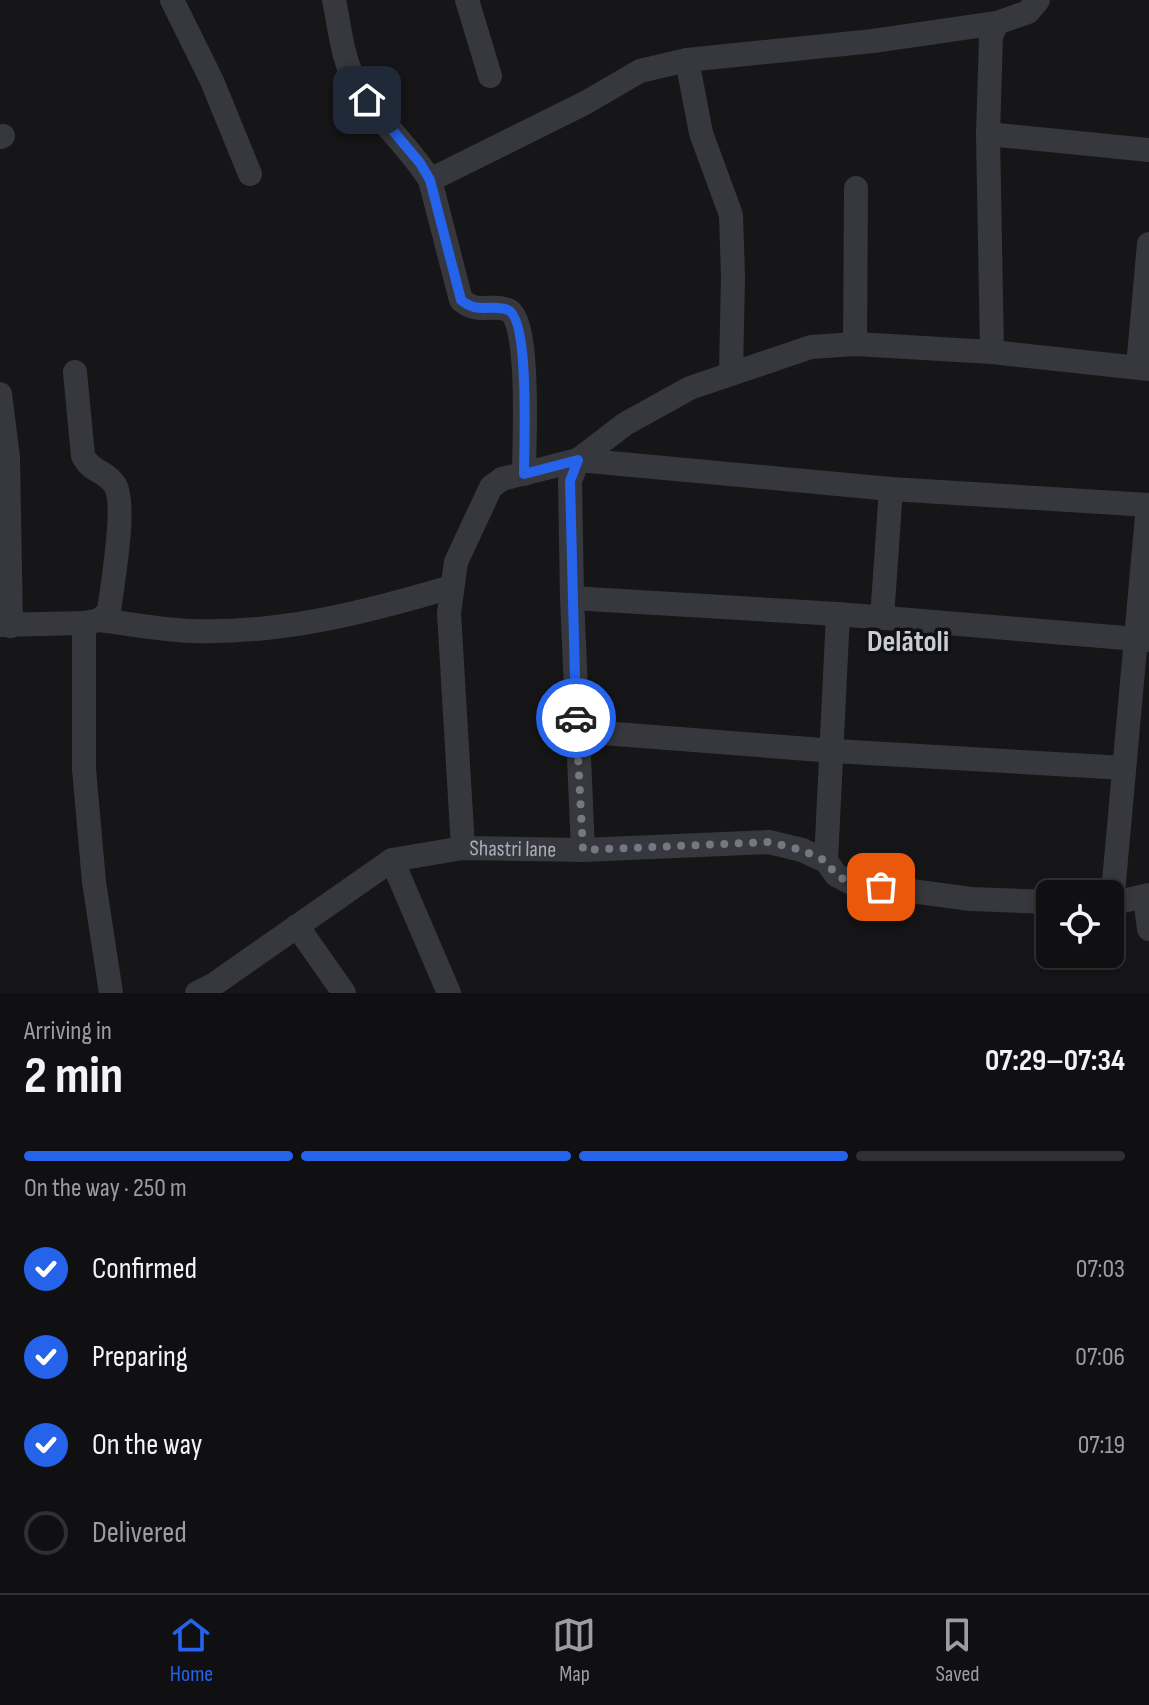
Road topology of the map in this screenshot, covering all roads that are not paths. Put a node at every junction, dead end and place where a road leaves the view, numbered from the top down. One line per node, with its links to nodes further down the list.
1 (172, 0): 10 (street)
2 (334, 0): 11 (street)
3 (467, 0): 7 (street)
4 (1038, 0): 5 (street)
5 (997, 23): 6 (street); 8 (street)
6 (687, 60): 11 (street); 18 (street)
7 (490, 76)
8 (988, 134): 9 (street); 15 (street)
9 (1149, 150)
10 (250, 174)
11 (430, 180): 21 (street)
12 (856, 188): 14 (street)
13 (1149, 244): 16 (street)
14 (855, 344): 15 (street); 18 (street)
15 (992, 352): 16 (street)
16 (1144, 368)
17 (75, 372): 28 (street)
18 (731, 373): 20 (street)
19 (0, 394): 29 (street)
20 (578, 460): 21 (street); 22 (street); 25 (street)
21 (524, 474): 24 (street)
22 (891, 489): 23 (street); 27 (street)
23 (1149, 505): 30 (street)
24 (451, 587): 28 (street); 34 (street)
25 (572, 598): 26 (street); 31 (street)
26 (838, 614): 27 (street); 32 (street)
27 (882, 618): 30 (street)
28 (92, 621): 29 (street); 44 (street)
29 (5, 625)
30 (1142, 640): 33 (street)
31 (577, 731): 32 (street); 35 (street)
32 (834, 751): 33 (street); 37 (street)
33 (1124, 768): 38 (street)
34 (463, 848): 35 (street, Shastri lane); 36 (street, Shastri lane)
35 (583, 850): 37 (street, Shastri lane)
36 (392, 860): 42 (street, Shastri lane); 47 (street)
37 (826, 861): 40 (street, Shastri lane)
38 (1113, 880)
39 (1147, 896): 41 (street); 43 (street)
40 (1036, 901)
41 (1124, 901)
42 (297, 926): 45 (street, Shastri lane); 46 (street)
43 (1149, 929)
44 (111, 993)
45 (197, 993)
46 (343, 993)
47 (449, 993)

